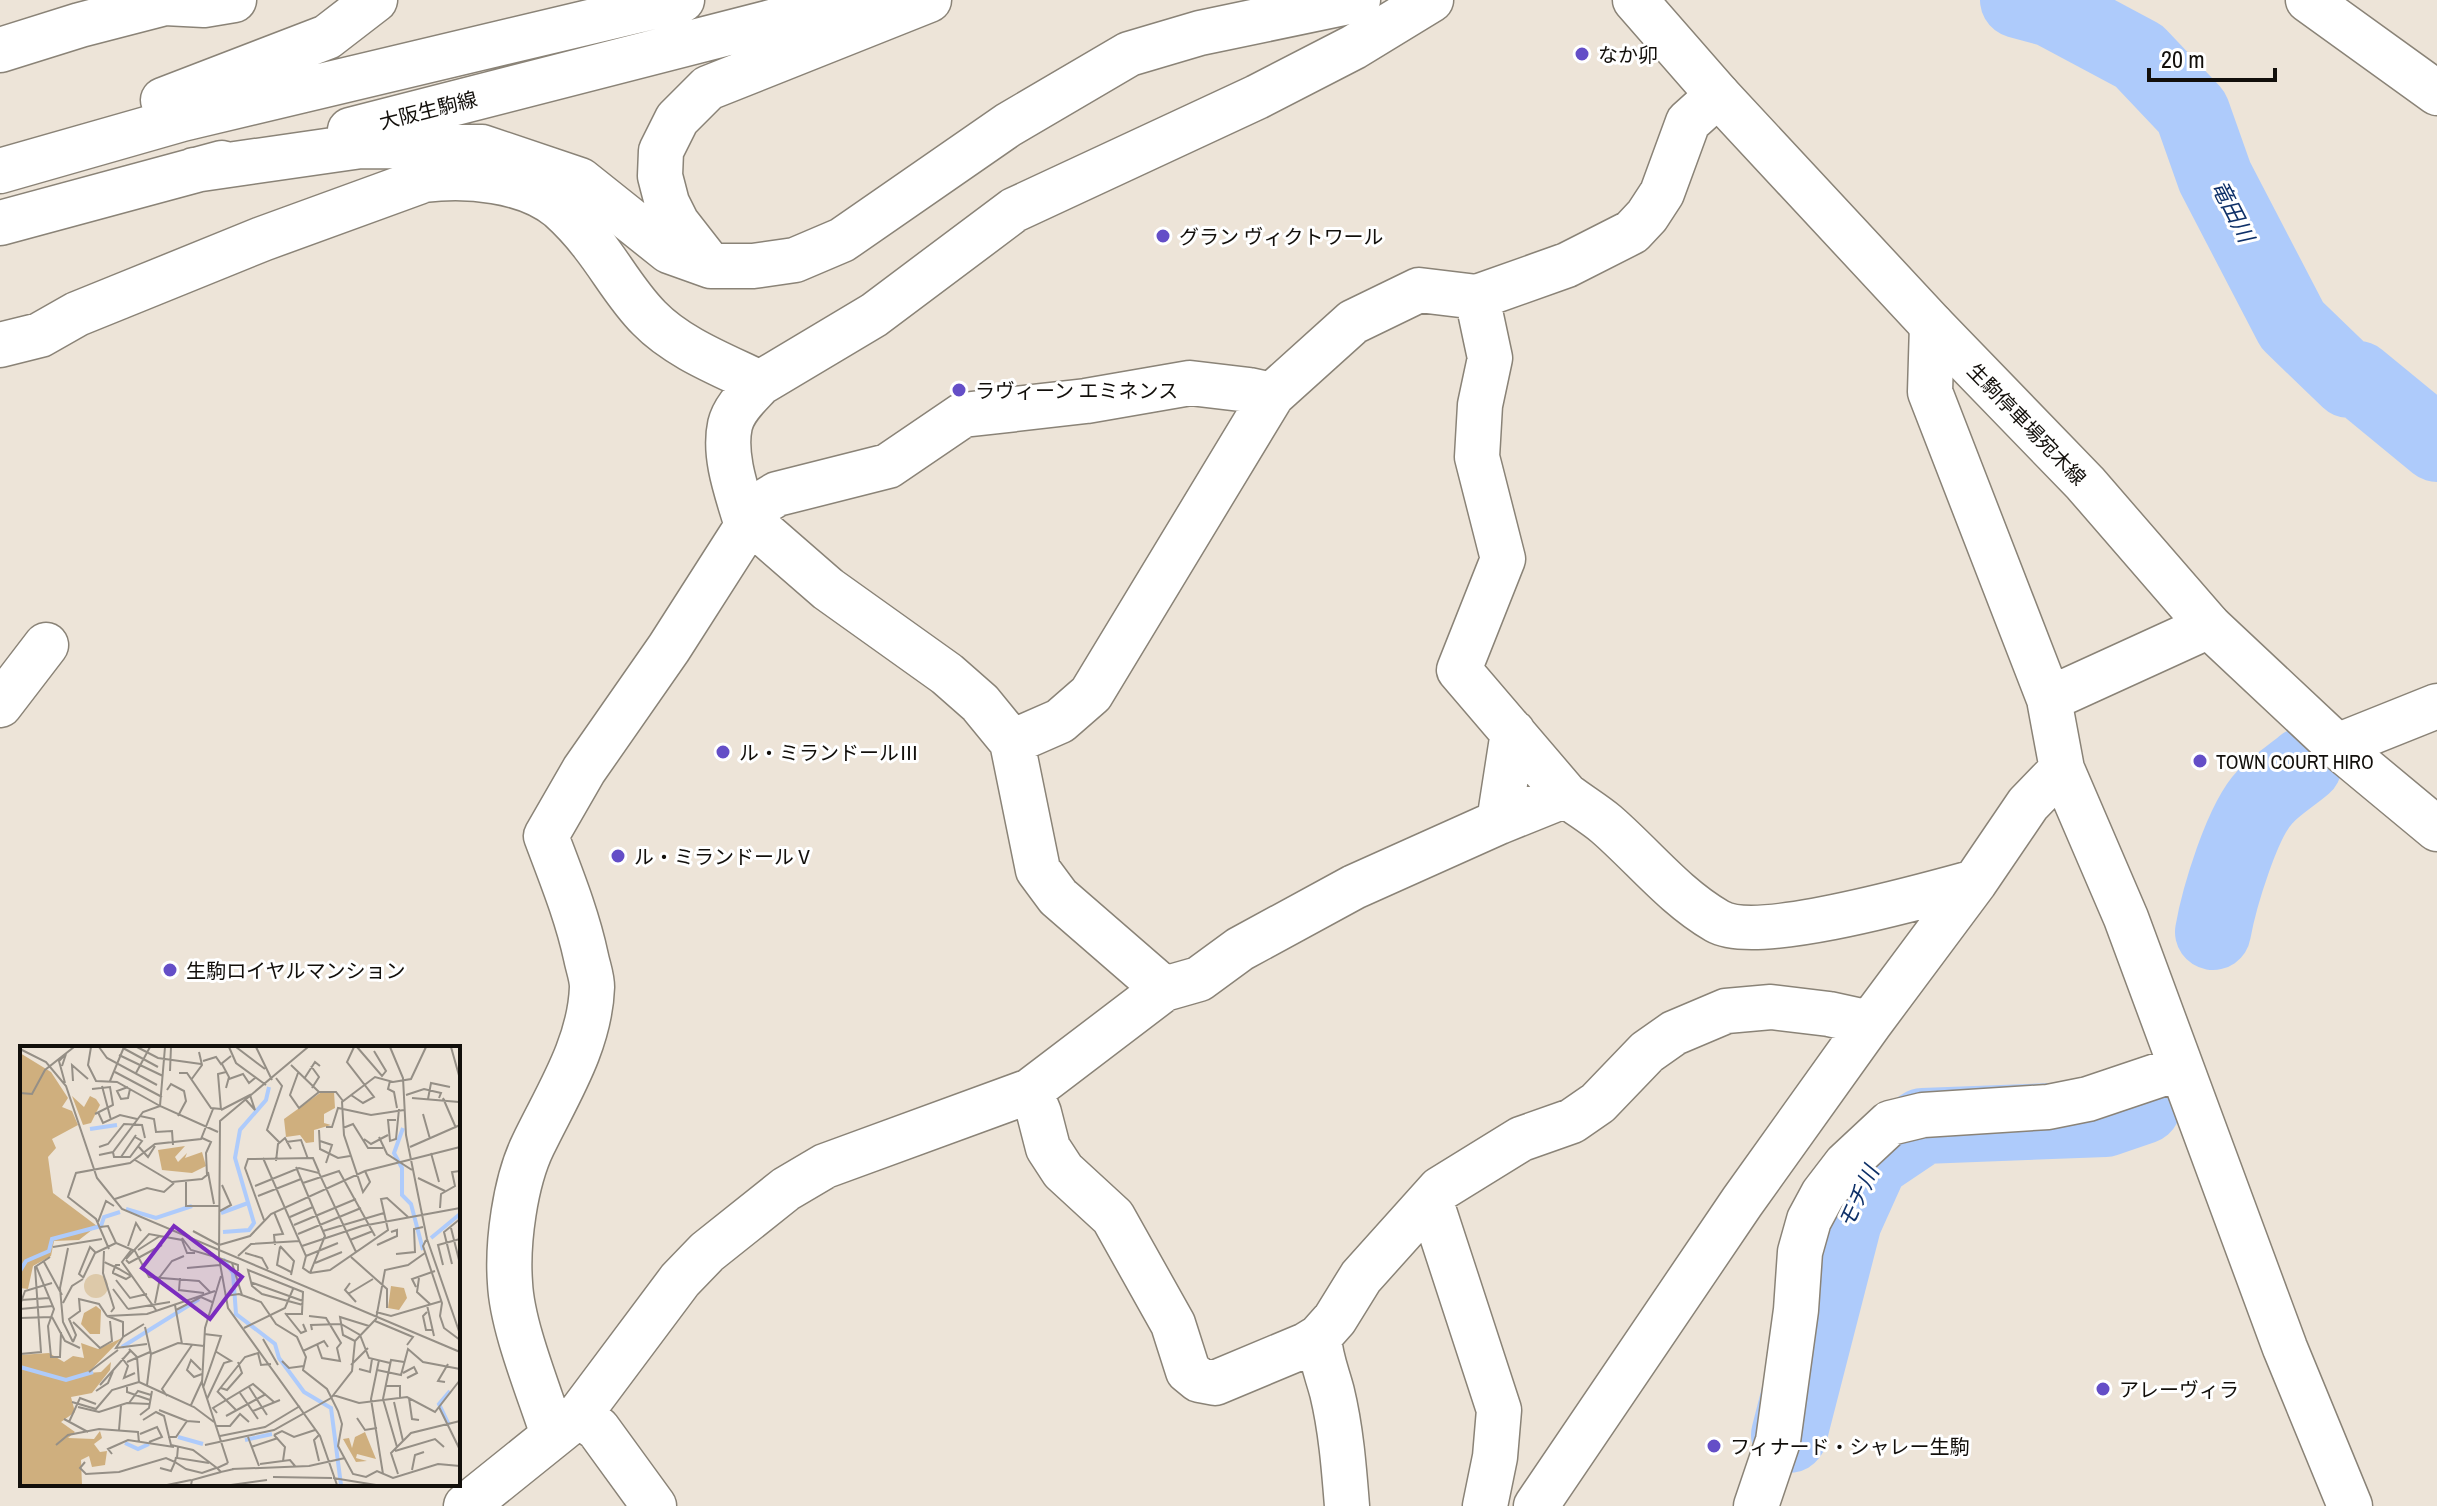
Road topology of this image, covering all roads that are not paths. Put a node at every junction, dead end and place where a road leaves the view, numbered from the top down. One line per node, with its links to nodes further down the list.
1 (234, 0): 10 (street)
2 (375, 0): 13 (street)
3 (682, 0): 15 (street)
4 (857, 0): 14 (street, 大阪生駒線)
5 (929, 0): 17 (street)
6 (1358, 0): 17 (street)
7 (1431, 0): 21 (street)
8 (1635, 0): 12 (street, 生駒停車場宛木線)
9 (2308, 0): 11 (street)
10 (0, 50)
11 (2437, 93)
12 (1718, 95): 18 (street); 19 (street, 生駒停車場宛木線)
13 (0, 162)
14 (194, 170): 16 (street, 大阪生駒線); 17 (street)
15 (0, 171)
16 (0, 223)
17 (711, 266)
18 (1477, 297): 22 (street); 29 (street)
19 (1932, 325): 24 (street, 生駒停車場宛木線); 26 (street)
20 (0, 345): 21 (street)
21 (760, 383): 23 (street)
22 (1272, 395): 23 (street); 30 (street)
23 (746, 520): 30 (street); 43 (street)
24 (2209, 626): 26 (street); 31 (street, 生駒停車場宛木線)
25 (46, 645): 27 (street)
26 (2049, 699): 32 (street)
27 (0, 705)
28 (2437, 706): 31 (street)
29 (1513, 732): 33 (street); 34 (street)
30 (1012, 742): 37 (street)
31 (2337, 746): 35 (street, 生駒停車場宛木線)
32 (2062, 769): 36 (street); 39 (street)
33 (1566, 795): 34 (street); 36 (street)
34 (1499, 822): 37 (street)
35 (2437, 829)
36 (1975, 882): 38 (street)
37 (1164, 989): 40 (street)
38 (1870, 1023): 41 (street); 48 (street)
39 (2180, 1068): 49 (street); 50 (street)
40 (1030, 1091): 42 (street); 43 (street)
41 (1428, 1205): 42 (street); 47 (street)
42 (1319, 1337): 46 (street)
43 (566, 1425): 44 (street); 45 (street)
44 (466, 1506)
45 (654, 1506)
46 (1347, 1506)
47 (1485, 1506)
48 (1536, 1506)
49 (1756, 1506)
50 (2350, 1506)

